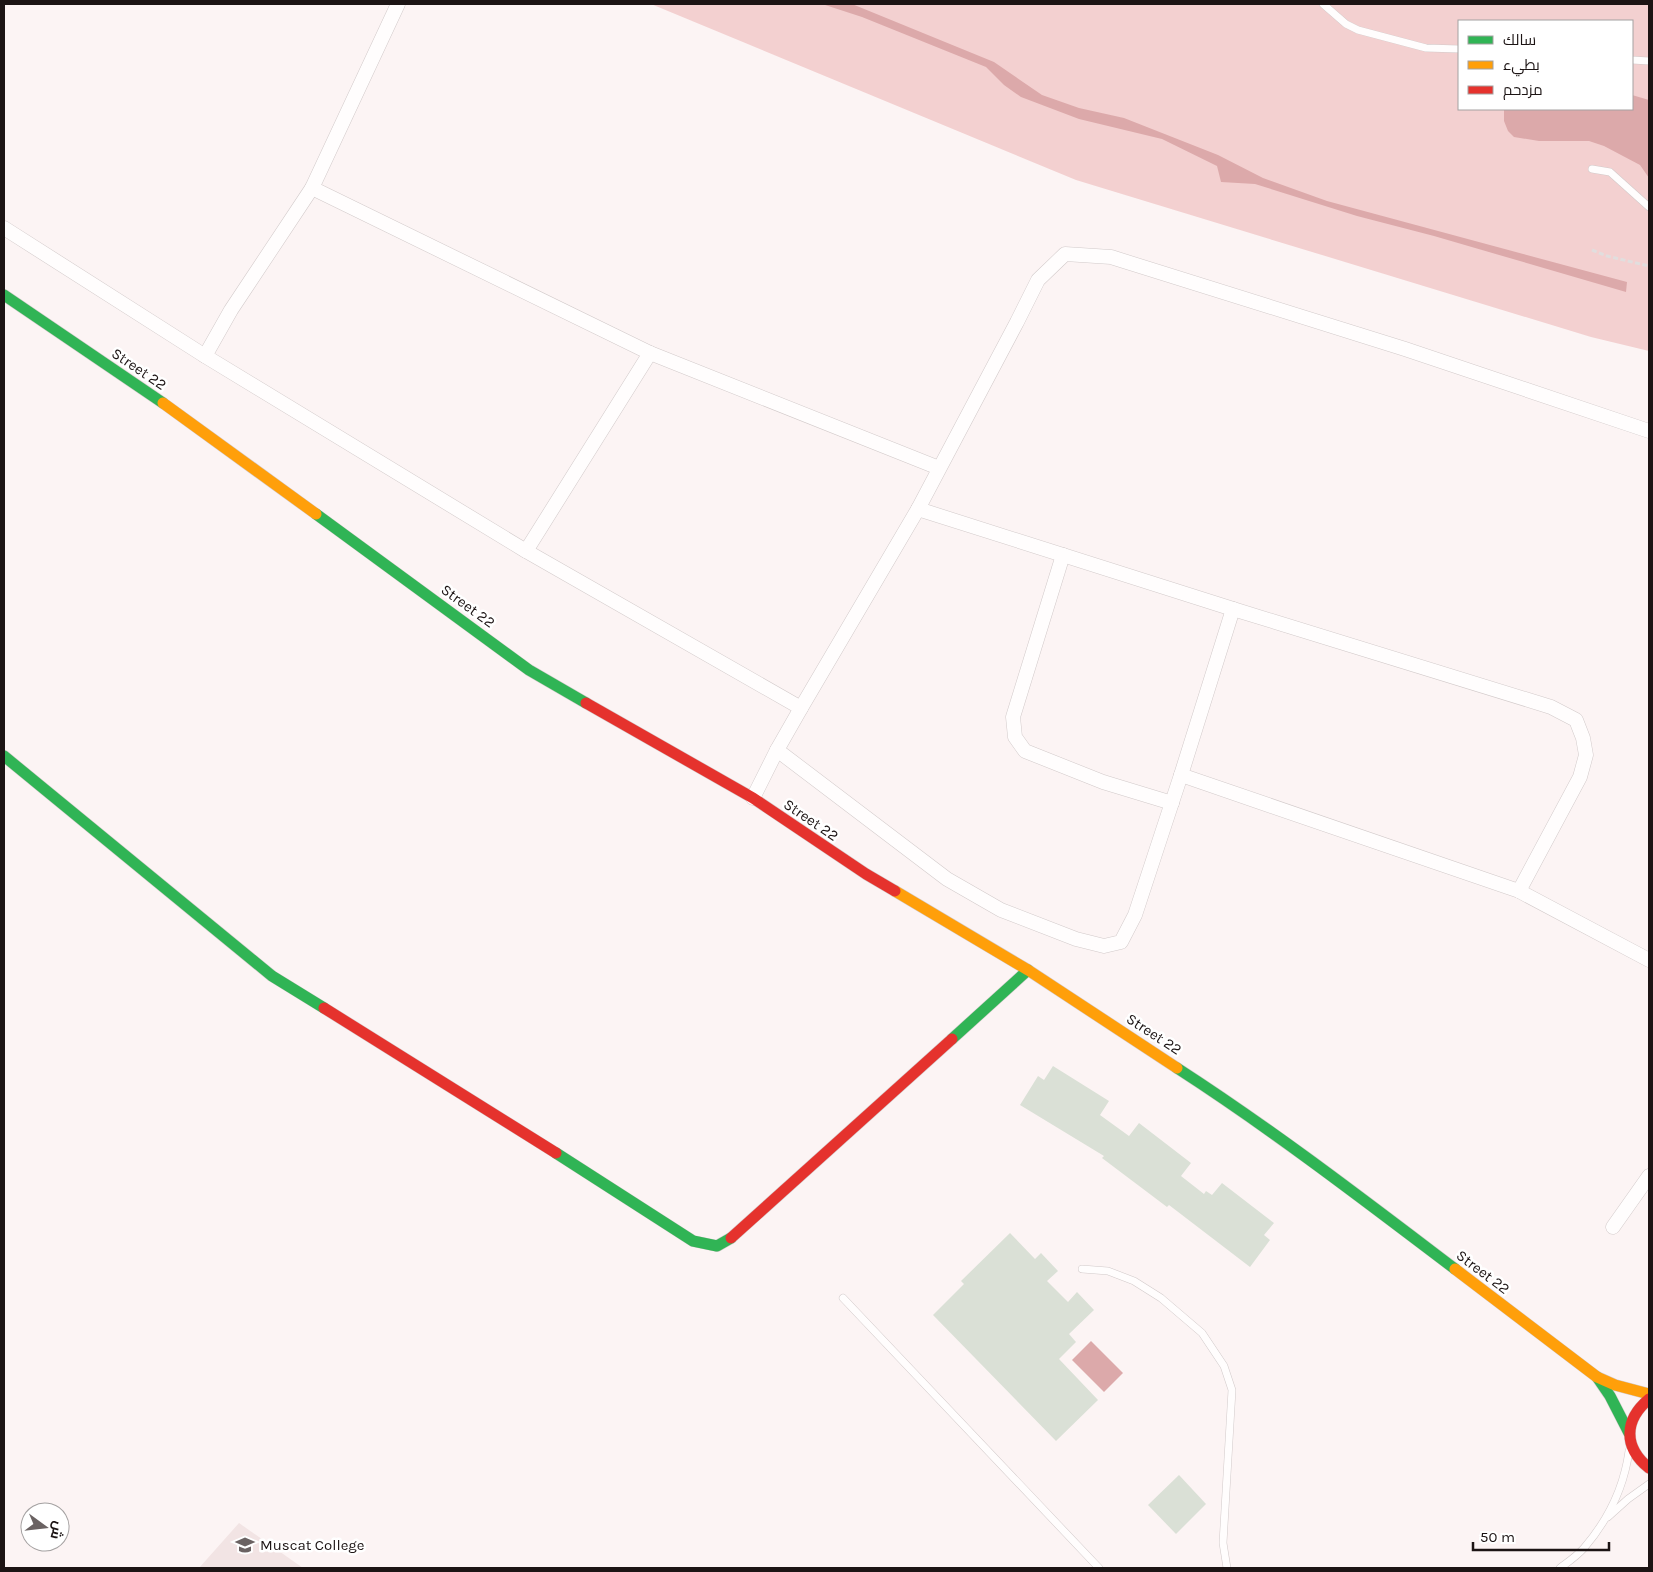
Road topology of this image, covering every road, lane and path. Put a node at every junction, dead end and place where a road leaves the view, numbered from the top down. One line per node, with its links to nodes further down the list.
1 (398, 4): 7 (street)
2 (1322, 4): 3 (lane)
3 (1458, 49)
4 (1633, 60): 5 (lane)
5 (1649, 61)
6 (1592, 169): 8 (lane)
7 (312, 188): 13 (street); 14 (street)
8 (1649, 207)
9 (4, 228): 14 (street)
10 (1592, 250): 11 (path)
11 (1649, 266)
12 (4, 295): 25 (street, Street 22)
13 (650, 354): 16 (street); 18 (street)
14 (205, 356): 18 (street)
15 (1649, 431): 16 (street)
16 (939, 468): 17 (street)
17 (918, 509): 19 (street); 21 (street)
18 (526, 551): 21 (street)
19 (1063, 554): 20 (street); 26 (street)
20 (1233, 609): 24 (street); 27 (street)
21 (801, 708): 22 (street)
22 (777, 750): 25 (street); 26 (street)
23 (4, 756): 29 (street)
24 (1181, 775): 26 (street); 27 (street)
25 (753, 798): 29 (street, Street 22)
26 (1172, 803)
27 (1519, 892): 28 (street)
28 (1649, 960)
29 (1028, 970): 34 (street, Street 22)
30 (1649, 1176): 31 (street)
31 (1612, 1227)
32 (1082, 1269): 42 (lane)
33 (843, 1298): 41 (lane)
34 (1598, 1377): 35 (street, Street 22); 37 (street, Street 22)
35 (1649, 1394)
36 (1649, 1399): 37 (street)
37 (1630, 1437): 38 (street, Street 22); 40 (lane)
38 (1649, 1468)
39 (1649, 1484): 40 (lane)
40 (1604, 1521): 43 (lane)
41 (1099, 1568)
42 (1227, 1568)
43 (1560, 1568)

